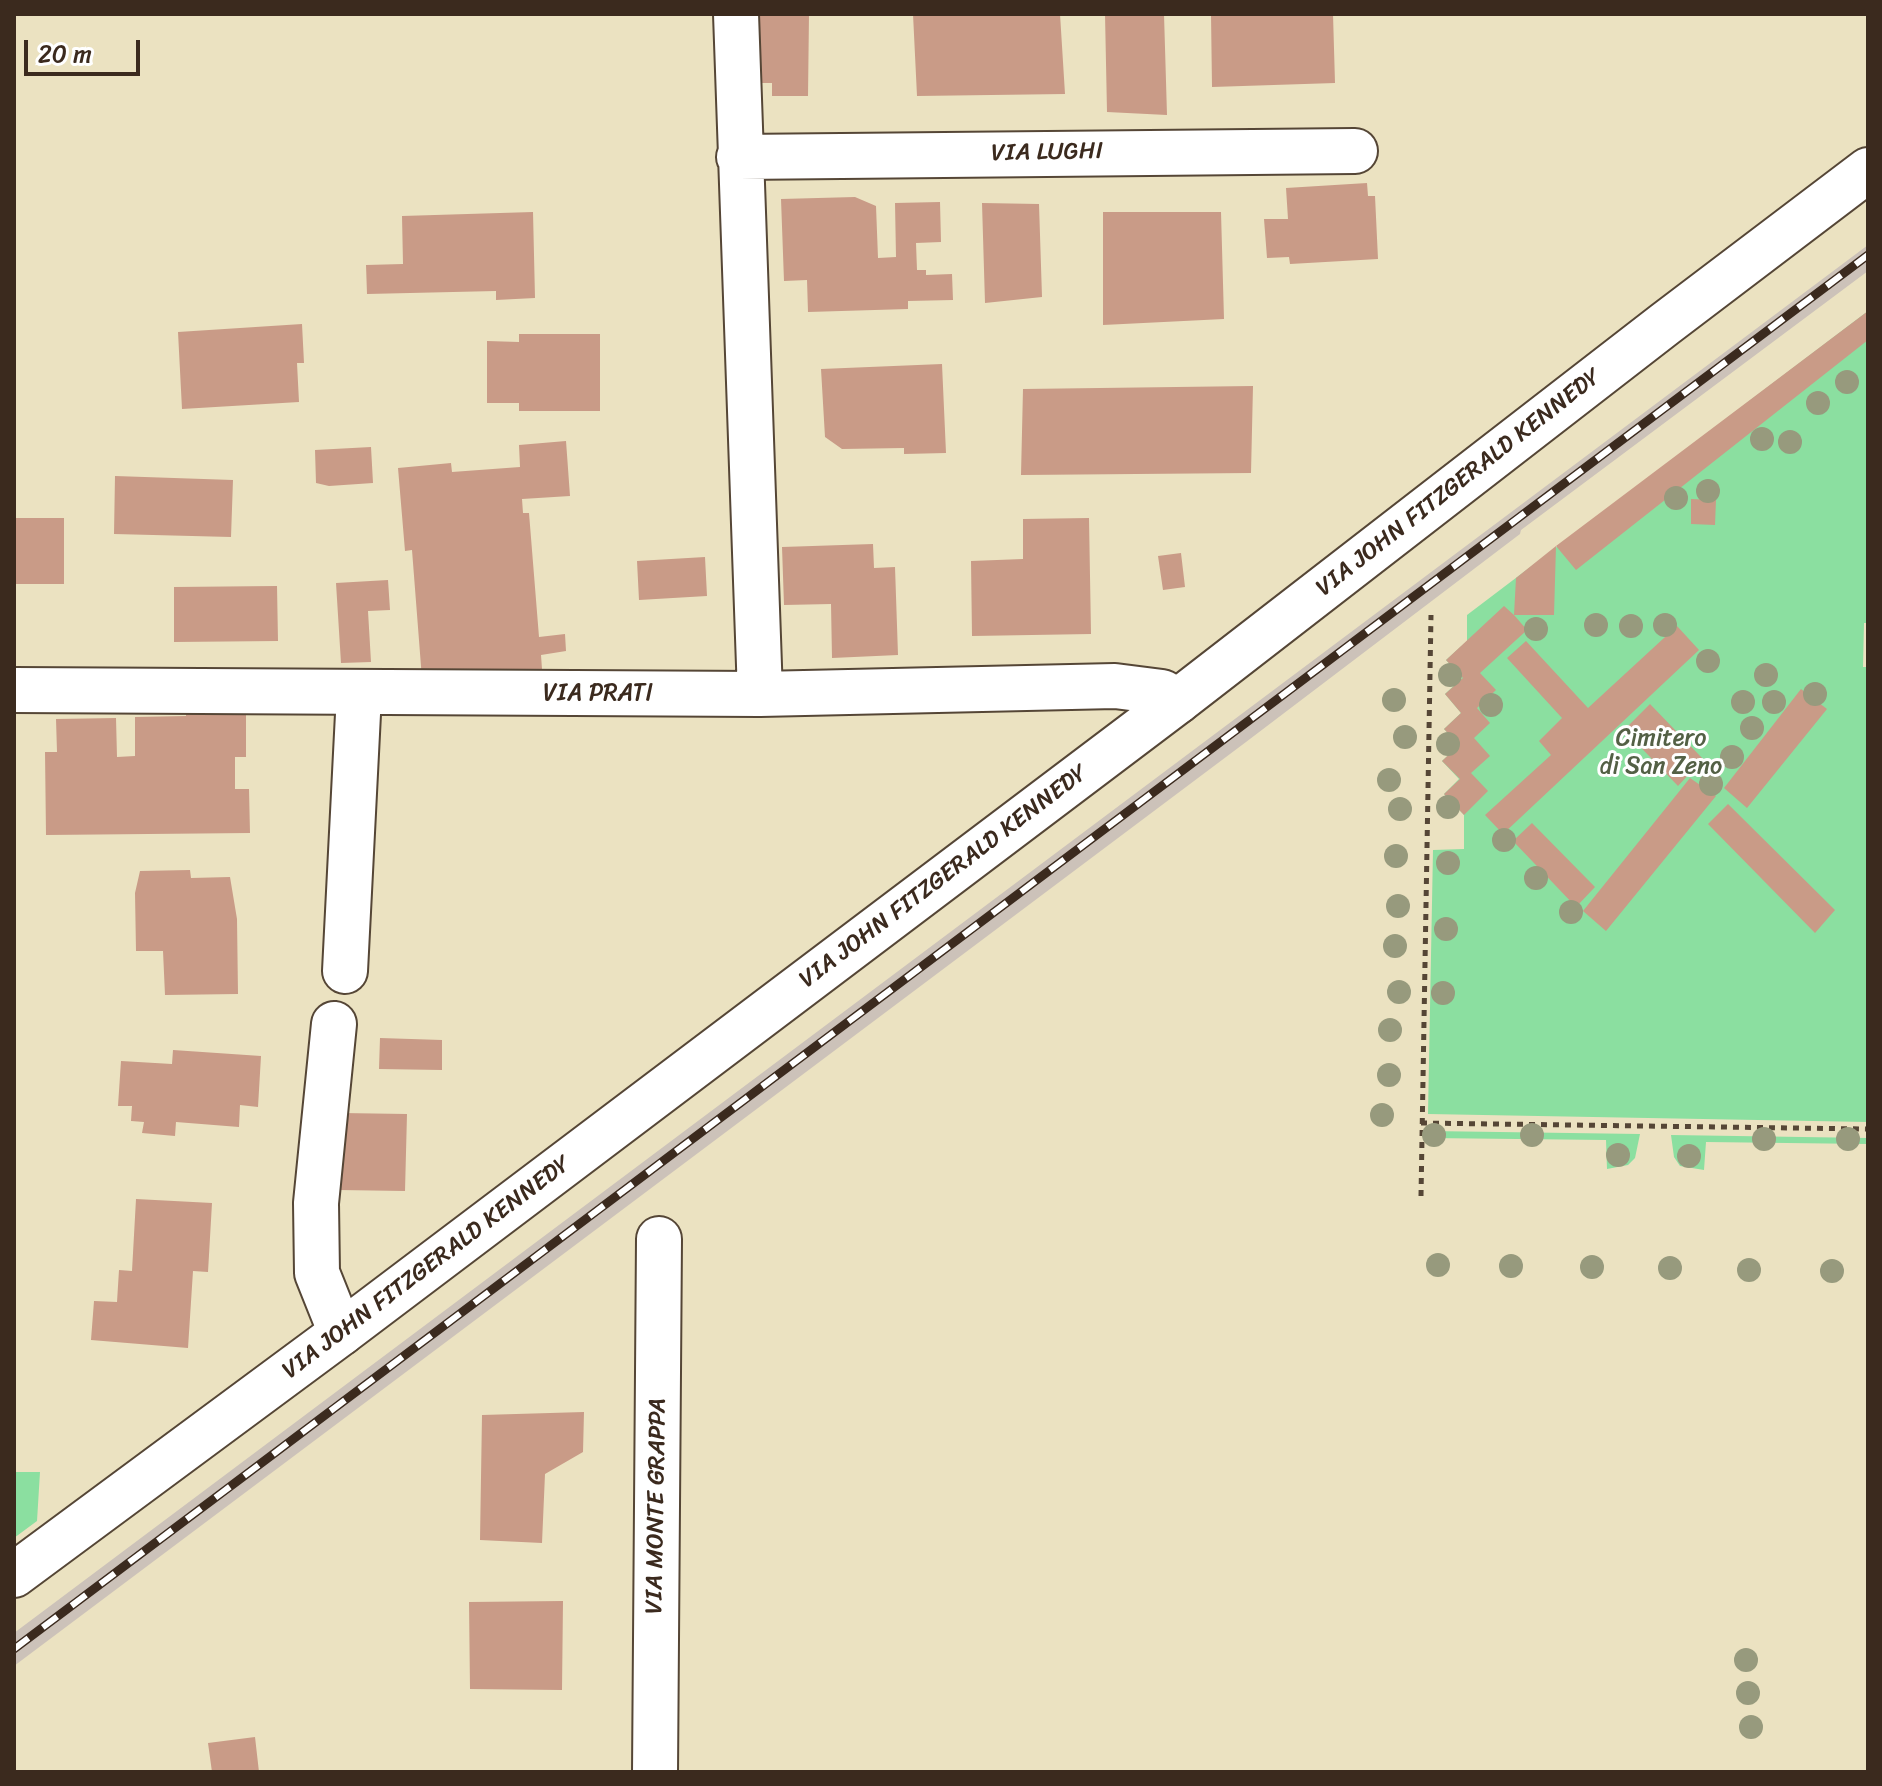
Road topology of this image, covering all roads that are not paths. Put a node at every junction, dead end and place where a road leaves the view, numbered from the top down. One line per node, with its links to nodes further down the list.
1 (736, 14): 3 (street)
2 (1355, 151): 3 (street, VIA LUGHI)
3 (739, 157): 7 (street)
4 (1868, 170): 8 (street, VIA JOHN FITZGERALD KENNEDY)
5 (14, 690): 6 (street, VIA PRATI)
6 (359, 694): 7 (street, VIA PRATI); 9 (street)
7 (760, 694): 8 (street, VIA PRATI)
8 (1178, 701): 12 (street, VIA JOHN FITZGERALD KENNEDY)
9 (345, 971)
10 (334, 1024): 12 (street)
11 (659, 1239): 14 (street, VIA MONTE GRAPPA)
12 (341, 1333): 13 (street, VIA JOHN FITZGERALD KENNEDY)
13 (14, 1575)
14 (655, 1772)

